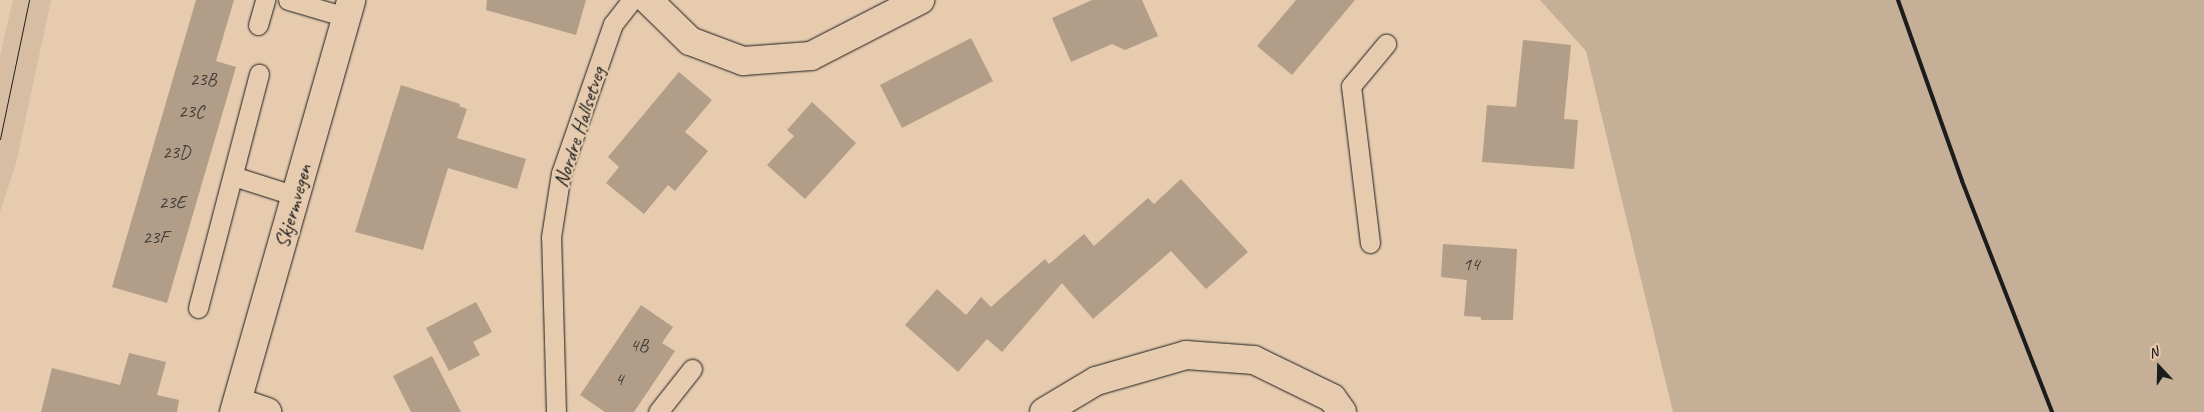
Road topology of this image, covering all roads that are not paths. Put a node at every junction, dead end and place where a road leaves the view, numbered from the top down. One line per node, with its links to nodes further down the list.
1 (265, 0): 7 (lane)
2 (288, 0): 6 (lane)
3 (632, 0): 17 (lane, Nordre Hallsetveg)
4 (648, 0): 5 (street)
5 (920, 0)
6 (349, 9): 11 (street, Skjermvegen)
7 (258, 25)
8 (1386, 44): 12 (lane)
9 (259, 74): 10 (lane)
10 (233, 176): 11 (lane); 13 (lane)
11 (296, 196): 15 (street, Skjermvegen)
12 (1370, 243)
13 (198, 308)
14 (692, 370): 18 (lane)
15 (236, 407): 16 (street)
16 (267, 412)
17 (556, 412)
18 (658, 412)
19 (1044, 412): 20 (street)
20 (1342, 412)

